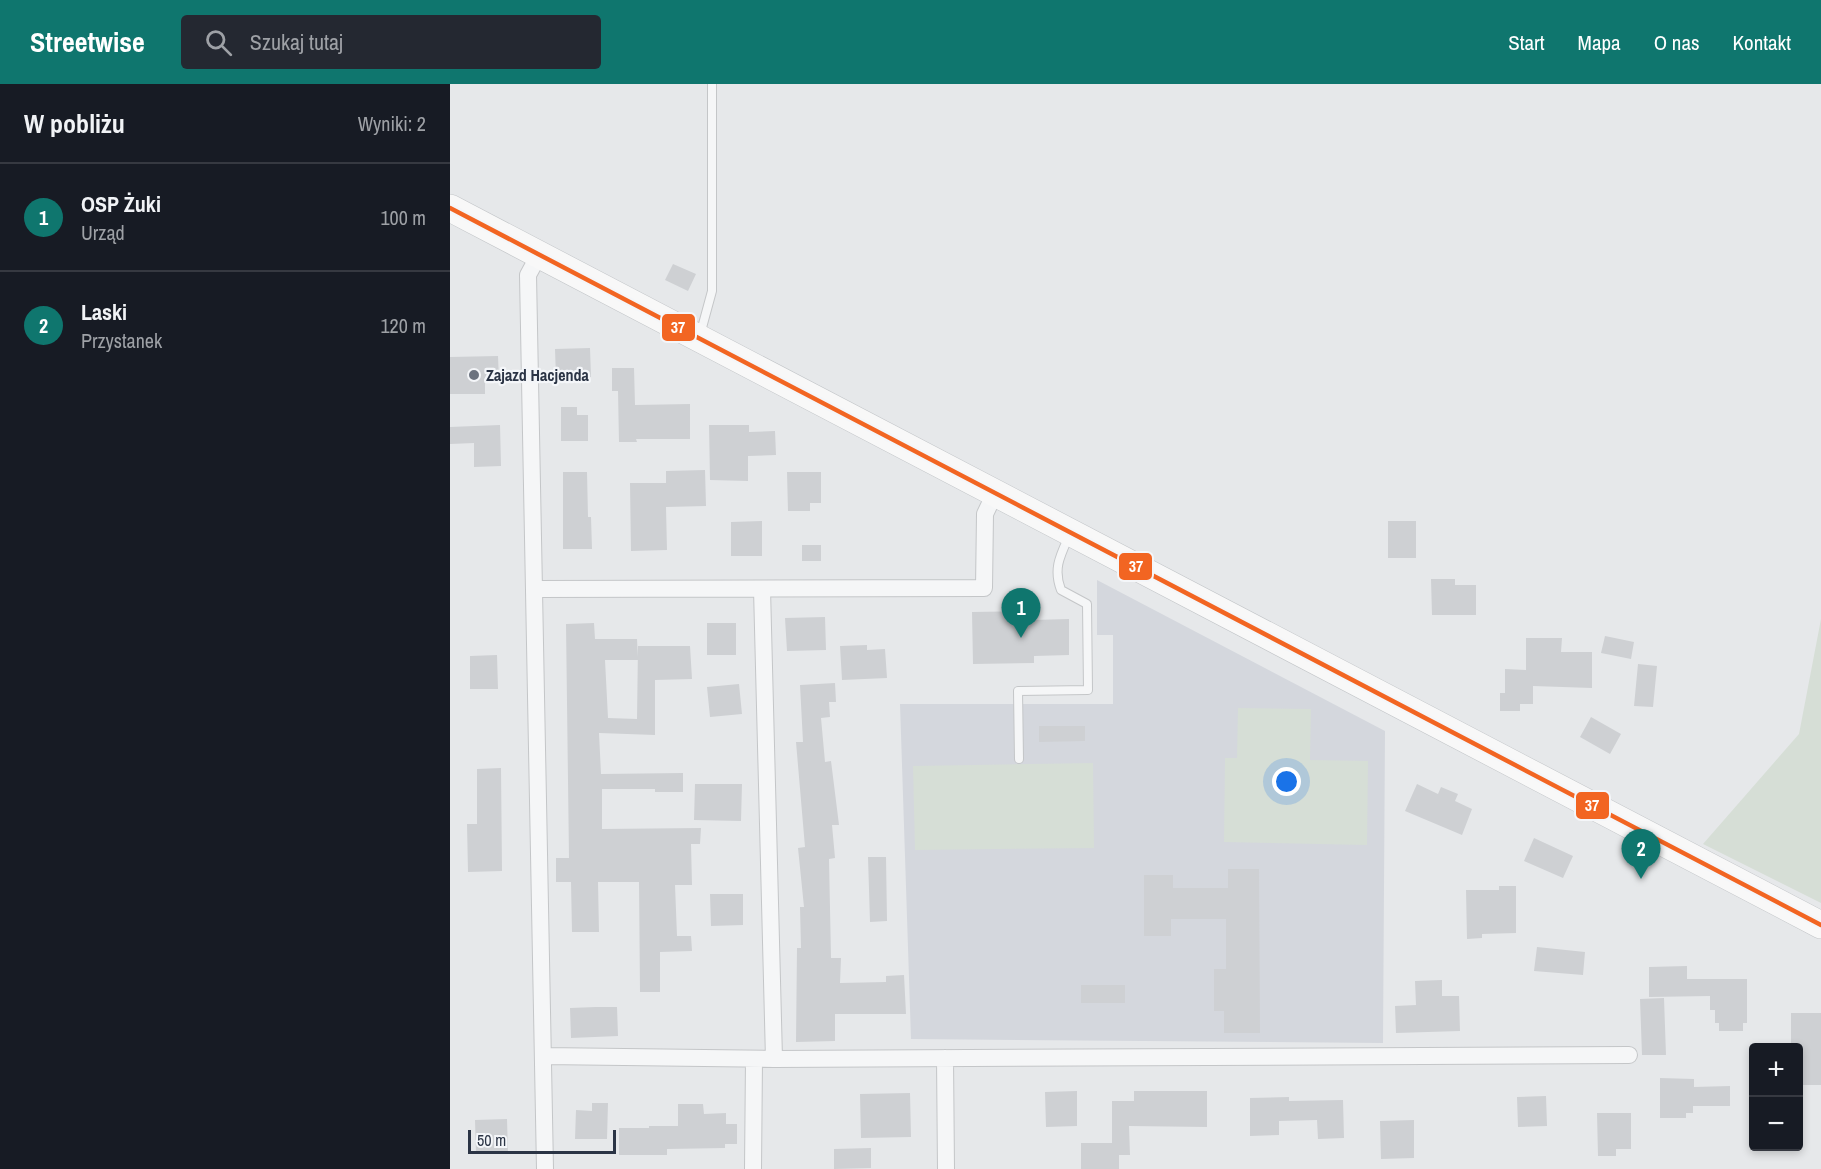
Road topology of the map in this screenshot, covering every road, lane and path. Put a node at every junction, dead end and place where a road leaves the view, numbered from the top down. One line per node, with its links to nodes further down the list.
1 (712, 84): 4 (lane)
2 (450, 208): 3 (main road)
3 (538, 255): 4 (main road); 7 (street)
4 (699, 339): 5 (main road)
5 (995, 494): 6 (main road); 8 (street)
6 (1071, 533): 9 (lane); 10 (main road)
7 (535, 589): 8 (street); 12 (street)
8 (762, 589): 15 (street)
9 (1019, 759)
10 (1821, 925)
11 (1629, 1055): 13 (street)
12 (544, 1056): 14 (street); 16 (street)
13 (945, 1058): 15 (street); 18 (street)
14 (754, 1059): 15 (street); 17 (street)
15 (774, 1059)
16 (545, 1169)
17 (753, 1169)
18 (946, 1169)

